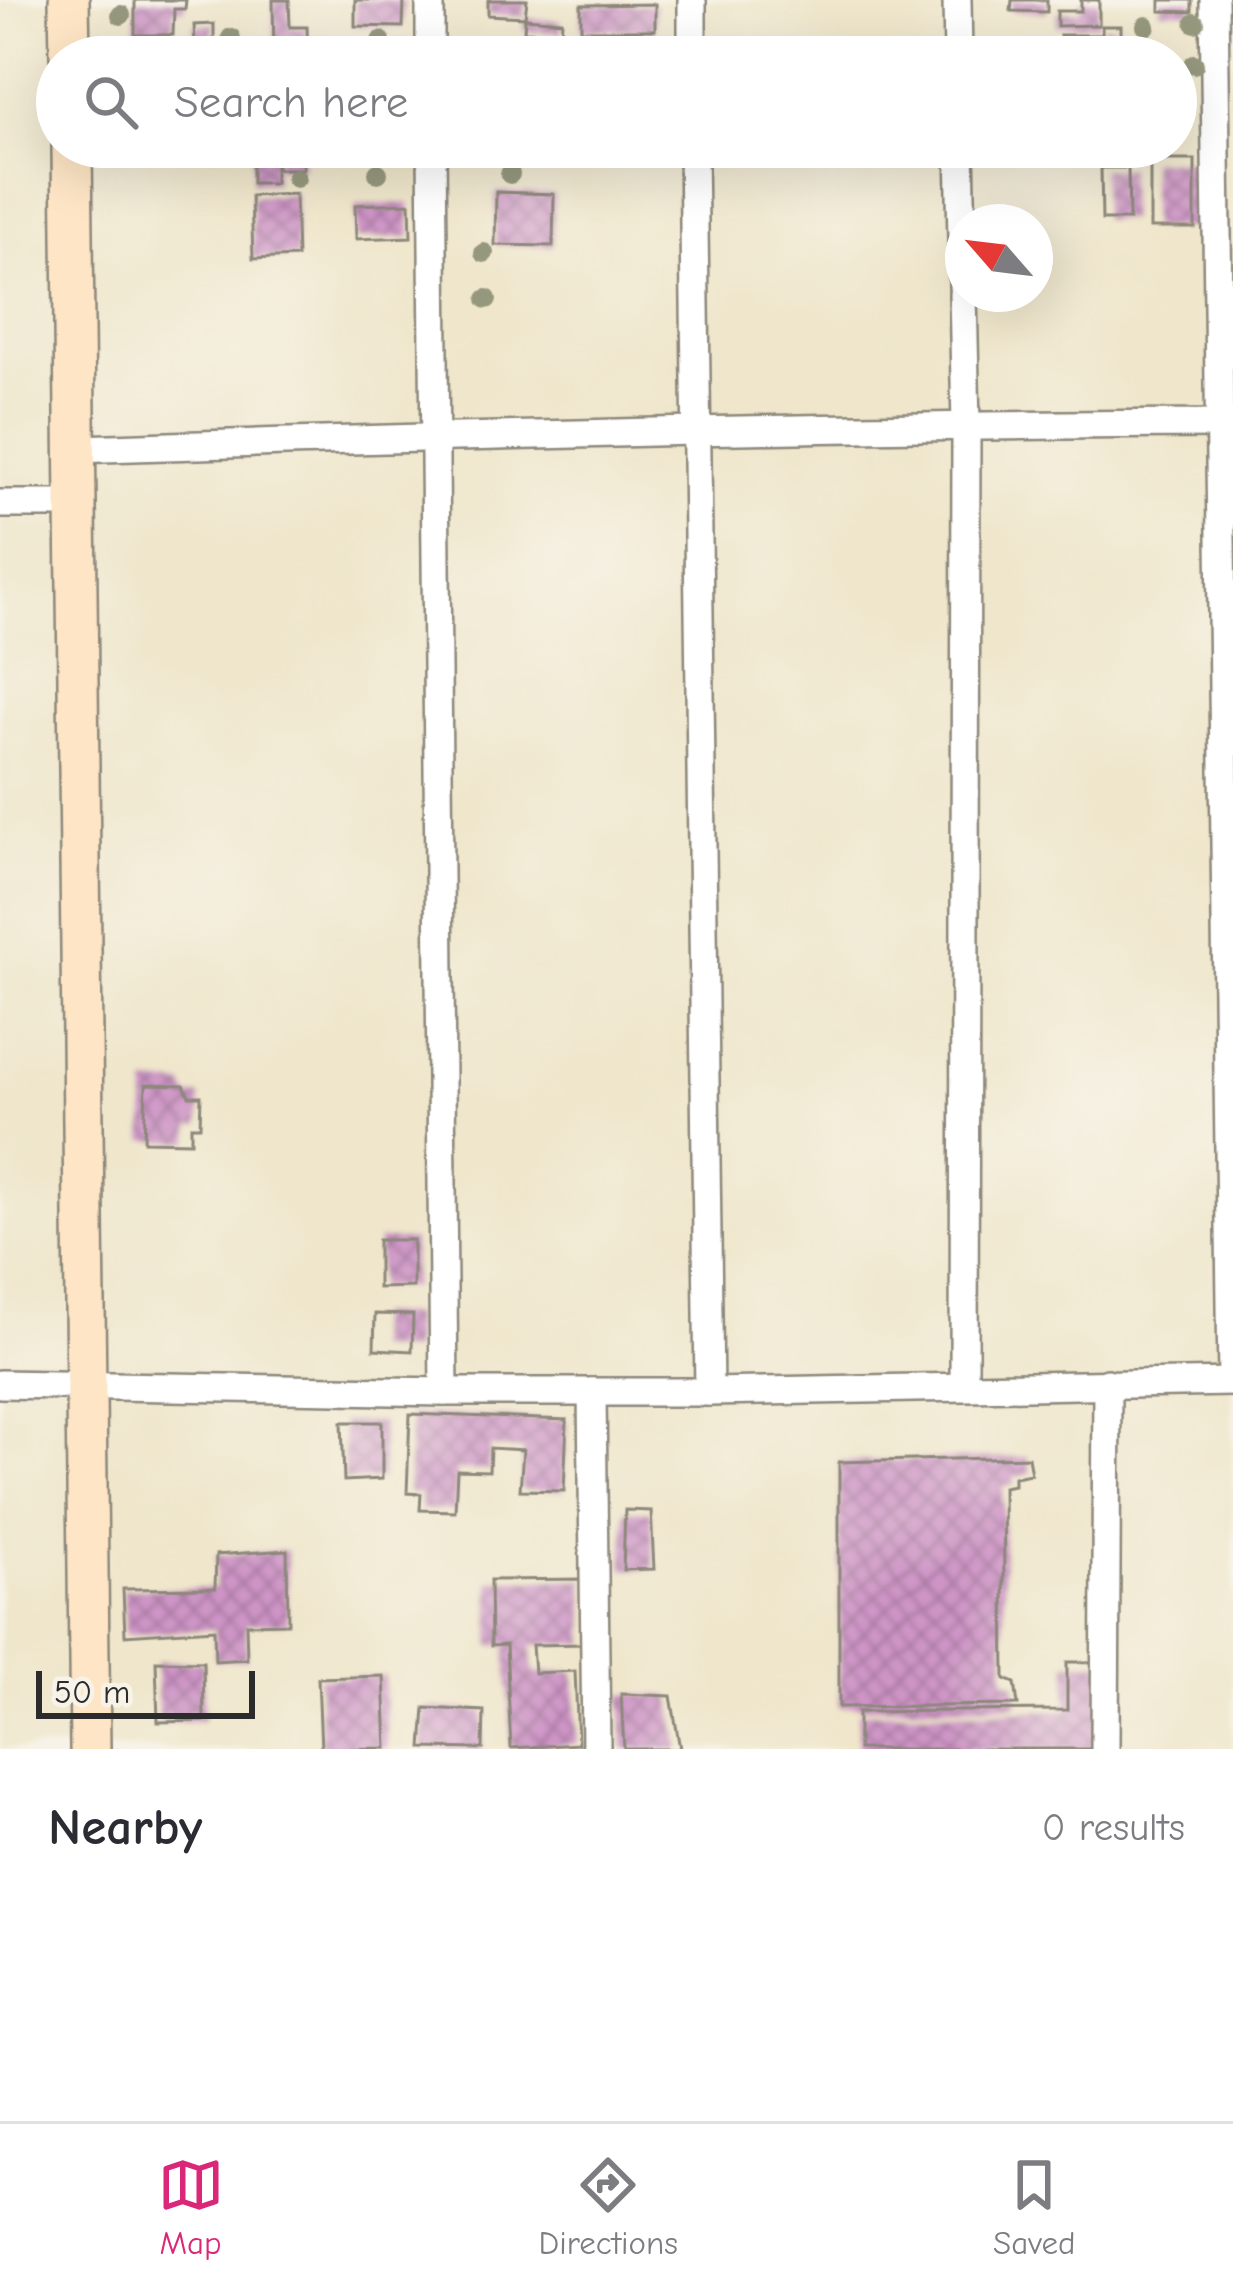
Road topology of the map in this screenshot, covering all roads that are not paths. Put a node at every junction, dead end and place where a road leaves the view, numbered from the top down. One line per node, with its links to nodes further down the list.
1 (69, 0): 6 (street)
2 (430, 0): 7 (street)
3 (692, 0): 8 (street)
4 (957, 0): 9 (street)
5 (1214, 0): 16 (street)
6 (70, 36)
7 (430, 36)
8 (692, 36)
9 (958, 36)
10 (71, 168): 20 (street)
11 (432, 168): 19 (street)
12 (693, 168): 18 (street)
13 (960, 168): 14 (street)
14 (961, 204)
15 (963, 312): 17 (street)
16 (1227, 424): 17 (street); 23 (street)
17 (966, 425): 18 (street); 27 (street)
18 (694, 433): 19 (street); 30 (street)
19 (436, 436): 20 (street); 28 (street)
20 (76, 449): 21 (street)
21 (78, 503): 22 (street); 26 (street)
22 (0, 504)
23 (1232, 1382): 24 (street)
24 (1107, 1383): 27 (street); 33 (street)
25 (0, 1384): 26 (street)
26 (86, 1386): 28 (street); 31 (street)
27 (964, 1387): 30 (street)
28 (444, 1392): 29 (street)
29 (592, 1392): 30 (street); 32 (street)
30 (709, 1393)
31 (90, 1749)
32 (596, 1749)
33 (1106, 1749)

